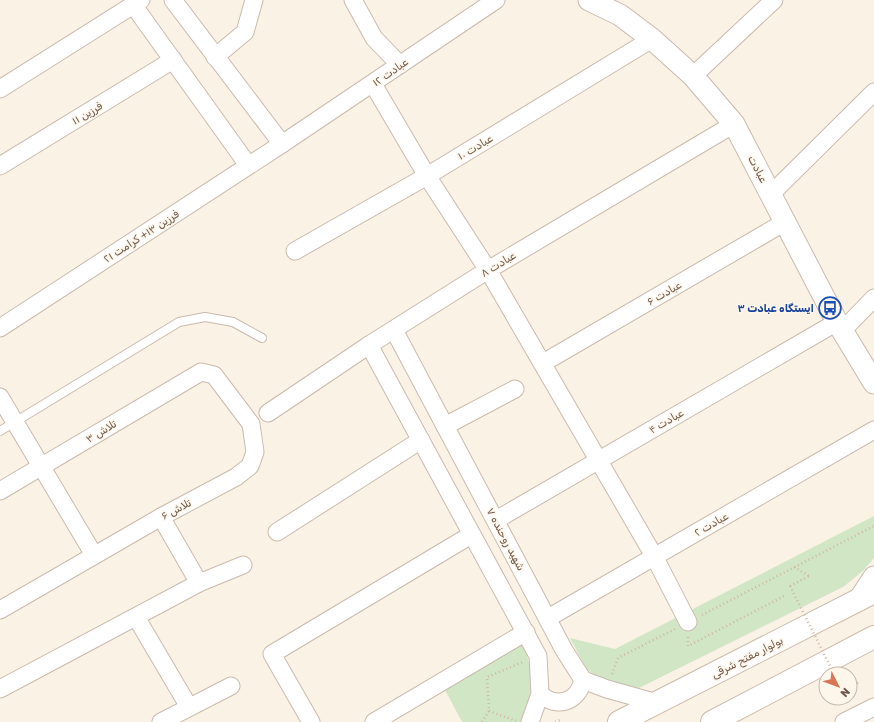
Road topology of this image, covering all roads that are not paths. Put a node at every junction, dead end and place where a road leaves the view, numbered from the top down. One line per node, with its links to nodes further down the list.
1 (173, 0): 9 (street)
2 (254, 0): 9 (street)
3 (353, 0): 11 (street)
4 (496, 0): 11 (street, عبادت ۱۲)
5 (589, 0): 8 (street, عبادت)
6 (774, 0): 12 (street)
7 (138, 3): 10 (street); 14 (street)
8 (652, 40): 12 (street, عبادت); 20 (street, عبادت ۱۰)
9 (215, 57): 17 (street)
10 (173, 60): 18 (street); 19 (street, فرزین ۱۱)
11 (400, 65): 13 (street, عبادت ۱۲)
12 (693, 76): 16 (street, عبادت)
13 (372, 84): 17 (street, عبادت ۱۲); 20 (street)
14 (0, 89)
15 (874, 92): 21 (street)
16 (734, 124): 21 (street, عبادت); 24 (street, عبادت ۸)
17 (282, 144): 18 (street, فرزین ۱۳+ کرامت ۲۱)
18 (248, 165): 27 (street, فرزین ۱۳+ کرامت ۲۱)
19 (0, 166)
20 (427, 176): 23 (street, عبادت ۱۰); 24 (street)
21 (771, 194): 22 (street, عبادت)
22 (785, 222): 26 (street, عبادت); 31 (street, عبادت ۶)
23 (295, 251)
24 (488, 270): 28 (street, عبادت ۸); 31 (street)
25 (874, 298): 26 (street, عبادت ۴)
26 (839, 326): 33 (street, عبادت); 42 (street, عبادت ۴)
27 (0, 328)
28 (394, 330): 30 (street, عبادت ۸); 38 (street, شهید روحنده ۷)
29 (262, 338): 37 (lane)
30 (369, 345): 36 (street, عبادت ۸); 41 (street)
31 (543, 363): 42 (street)
32 (202, 372): 43 (street, تلاش ۳); 45 (street, تلاش ۶)
33 (874, 383)
34 (515, 389): 38 (street)
35 (0, 397): 37 (street)
36 (268, 413)
37 (15, 422): 40 (lane); 43 (street)
38 (445, 426): 46 (street, شهید روحنده ۷)
39 (874, 430): 50 (street, عبادت ۲)
40 (0, 431)
41 (421, 440): 47 (street); 48 (street)
42 (600, 460): 46 (street, عبادت ۴); 50 (street)
43 (41, 467): 44 (street, تلاش ۳); 49 (street)
44 (0, 491)
45 (162, 517): 49 (street, تلاش ۶); 53 (street)
46 (496, 520): 57 (street, شهید روحنده ۷)
47 (277, 532)
48 (471, 534): 59 (street); 69 (street)
49 (94, 555): 55 (street, تلاش ۶)
50 (654, 556): 57 (street, عبادت ۲); 58 (street)
51 (243, 565): 53 (street)
52 (874, 577): 54 (street)
53 (199, 584): 56 (street)
54 (866, 596): 65 (main road, بولوار مفتح شرقی)
55 (0, 610)
56 (136, 617): 63 (street); 66 (street)
57 (548, 618): 61 (street, شهید روحنده ۷)
58 (688, 622)
59 (526, 632): 64 (street); 70 (street)
60 (874, 637): 73 (main road)
61 (583, 680): 64 (street); 65 (street)
62 (231, 686): 66 (street)
63 (0, 689)
64 (540, 694): 71 (street)
65 (657, 703): 72 (main road, بولوار مفتح شرقی)
66 (189, 707): 68 (street)
67 (874, 707): 74 (street)
68 (161, 722)
69 (311, 722)
70 (374, 722)
71 (530, 722)
72 (620, 722)
73 (712, 722)
74 (844, 722)

